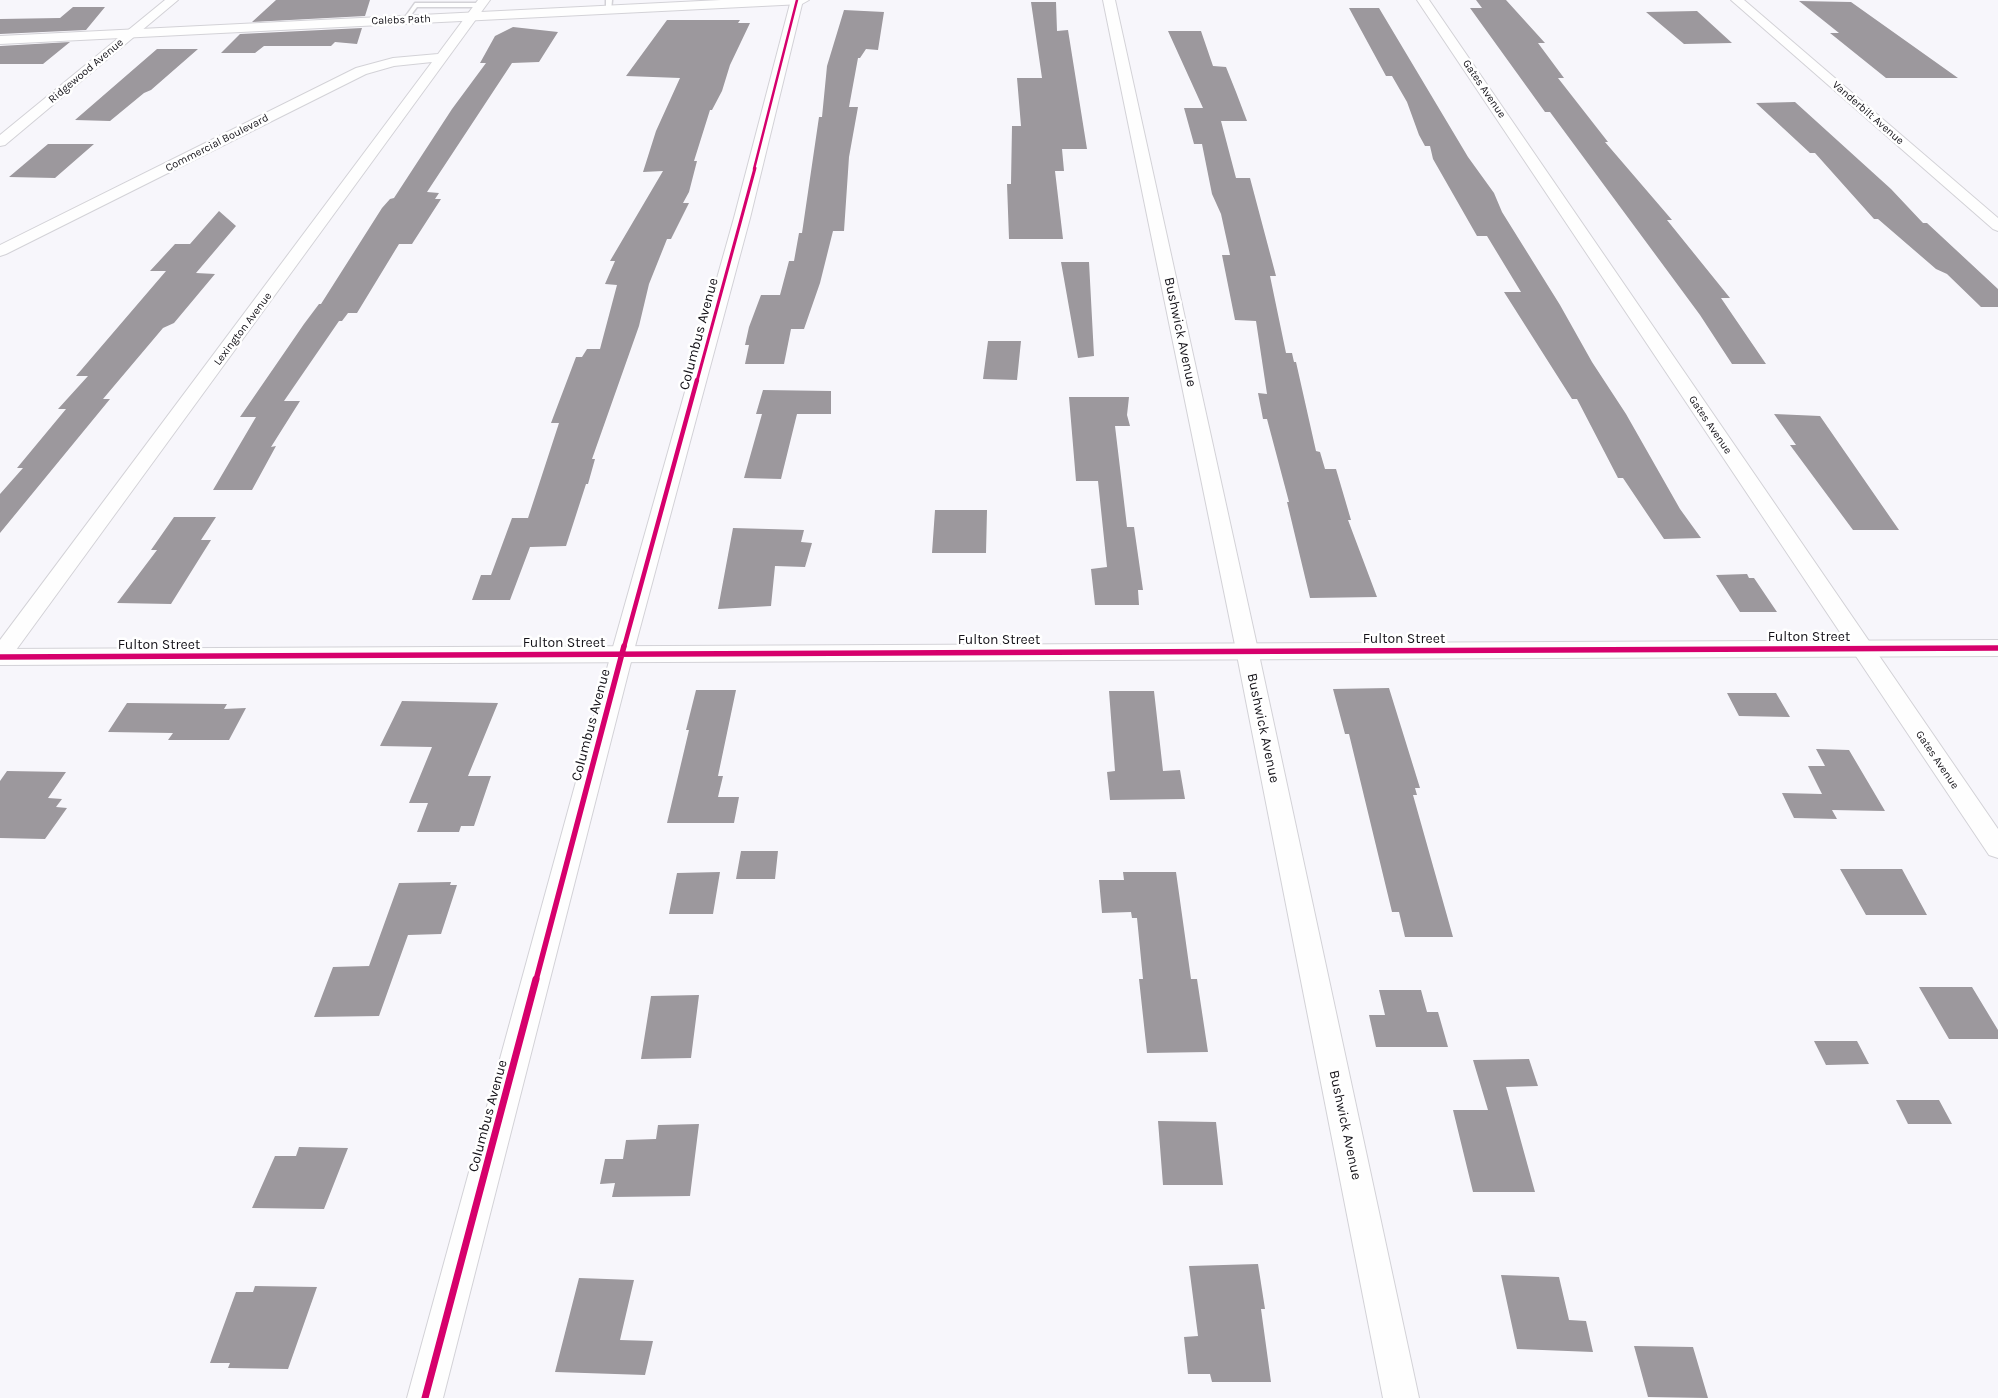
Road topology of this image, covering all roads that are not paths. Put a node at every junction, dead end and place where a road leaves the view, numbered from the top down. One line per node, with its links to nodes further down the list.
1 (172, 0): 9 (street, Ridgewood Avenue)
2 (797, 0): 3 (street, Calebs Path); 7 (street, Calebs Path); 18 (street, Columbus Avenue)
3 (802, 0)
4 (1109, 0): 17 (street, Bushwick Avenue)
5 (1423, 0): 15 (street, Gates Avenue)
6 (1737, 0): 13 (street, Vanderbilt Avenue)
7 (609, 5): 8 (street, Calebs Path)
8 (478, 7): 9 (street, Calebs Path); 11 (street, Lexington Avenue)
9 (132, 33): 10 (street, Calebs Path); 12 (street, Ridgewood Avenue)
10 (0, 40)
11 (441, 57): 14 (street, Commercial Boulevard); 19 (street, Lexington Avenue)
12 (0, 142)
13 (1998, 226)
14 (0, 251)
15 (1861, 648): 16 (street, Fulton Street); 17 (street, Fulton Street); 20 (street, Gates Avenue)
16 (1998, 648)
17 (1247, 650): 18 (street, Fulton Street); 22 (street, Bushwick Avenue)
18 (622, 654): 19 (street, Fulton Street); 21 (street, Columbus Avenue)
19 (0, 656)
20 (1998, 849)
21 (425, 1398)
22 (1401, 1398)

